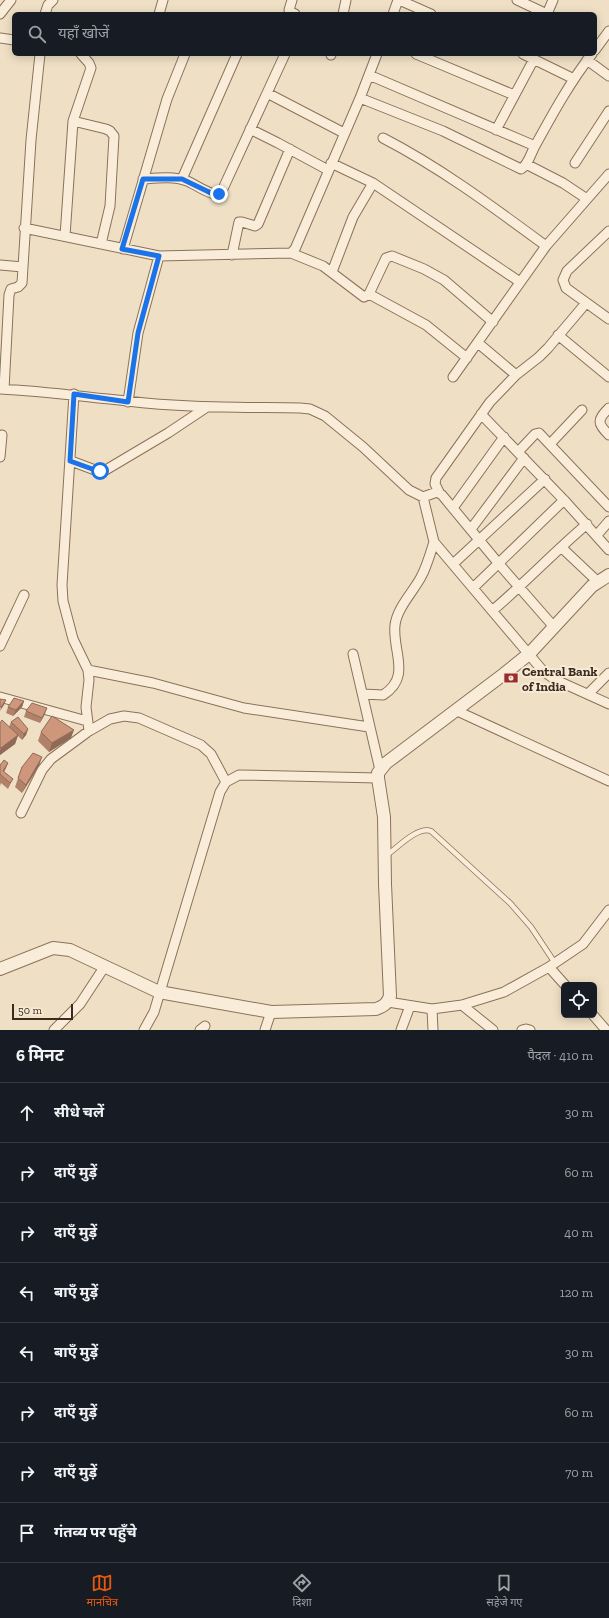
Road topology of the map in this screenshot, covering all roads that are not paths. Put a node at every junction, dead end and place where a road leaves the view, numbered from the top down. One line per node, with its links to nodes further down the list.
1 (11, 0): 17 (street)
2 (53, 0): 9 (street)
3 (163, 0): 10 (street)
4 (292, 0): 11 (street)
5 (346, 0): 12 (street)
6 (398, 0): 13 (street); 14 (street)
7 (516, 0): 15 (street)
8 (553, 0): 16 (street)
9 (46, 12)
10 (160, 12)
11 (291, 12)
12 (343, 12)
13 (394, 12)
14 (426, 12)
15 (543, 12)
16 (548, 12)
17 (0, 14)
18 (609, 31): 20 (street)
19 (0, 38): 21 (street)
20 (598, 39)
21 (12, 40)
22 (40, 56): 53 (street)
23 (83, 56): 38 (street)
24 (184, 56): 49 (street)
25 (236, 56): 50 (street)
26 (284, 56): 34 (street)
27 (376, 56): 31 (street)
28 (421, 56): 35 (street)
29 (528, 56): 33 (street); 35 (street)
30 (589, 57): 32 (street); 33 (street)
31 (369, 75): 36 (street); 40 (street)
32 (609, 76)
33 (574, 79): 43 (street)
34 (267, 93): 39 (street); 41 (street)
35 (514, 95): 40 (street)
36 (360, 98): 41 (street); 46 (street)
37 (609, 111): 45 (street)
38 (73, 121): 55 (street); 56 (street)
39 (250, 129): 44 (street); 50 (street)
40 (496, 130): 43 (street)
41 (344, 133): 47 (street)
42 (383, 138): 57 (street)
43 (535, 146): 46 (street)
44 (290, 149): 47 (street); 60 (street)
45 (575, 163)
46 (526, 164): 52 (street)
47 (330, 167): 51 (street); 59 (street)
48 (609, 174): 52 (street)
49 (143, 179): 50 (street); 58 (street)
50 (182, 179)
51 (373, 183): 64 (street); 65 (street)
52 (586, 199): 57 (street)
53 (24, 228): 55 (street); 63 (street)
54 (609, 231): 67 (street)
55 (65, 236): 56 (street)
56 (101, 244): 58 (street)
57 (546, 246): 65 (street)
58 (122, 249): 61 (street)
59 (291, 253): 60 (street); 64 (street)
60 (232, 255): 61 (street)
61 (159, 256): 79 (street)
62 (0, 265): 63 (street)
63 (23, 267): 77 (street)
64 (332, 272): 66 (street)
65 (520, 282): 70 (street)
66 (369, 294): 70 (street); 73 (street)
67 (586, 303): 69 (street); 71 (street)
68 (609, 306): 69 (street)
69 (606, 317)
70 (493, 322): 72 (street)
71 (558, 335): 74 (street); 76 (street)
72 (478, 343): 73 (street); 74 (street)
73 (468, 358): 75 (street)
74 (516, 375): 83 (street)
75 (453, 377)
76 (609, 377)
77 (2, 389): 78 (street)
78 (74, 394): 79 (street); 90 (street)
79 (128, 402): 80 (street)
80 (207, 407): 90 (street); 93 (street)
81 (609, 408): 85 (street)
82 (582, 410): 87 (street)
83 (480, 414): 86 (street); 92 (street)
84 (2, 435): 89 (street)
85 (609, 435)
86 (504, 437): 88 (street); 96 (street)
87 (550, 444): 88 (street); 95 (street)
88 (521, 455): 91 (street); 99 (street)
89 (0, 457)
90 (70, 461): 117 (street)
91 (545, 479): 94 (street); 101 (street)
92 (439, 492): 93 (street); 96 (street)
93 (423, 497): 102 (street)
94 (564, 500): 98 (street); 106 (street)
95 (609, 507)
96 (453, 508): 99 (street)
97 (609, 521): 100 (street)
98 (587, 524): 100 (street); 103 (street)
99 (471, 529): 101 (street)
100 (597, 535): 104 (street)
101 (479, 540): 105 (street); 106 (street)
102 (434, 542): 105 (street); 119 (street)
103 (560, 547): 108 (street); 110 (street)
104 (609, 550)
105 (452, 564): 109 (street)
106 (499, 564): 109 (street); 110 (street)
107 (609, 575): 108 (street)
108 (597, 581): 113 (street)
109 (473, 588): 112 (street)
110 (519, 588): 112 (street); 113 (street)
111 (24, 595): 114 (street)
112 (492, 611): 116 (street)
113 (554, 627): 116 (street)
114 (0, 646)
115 (353, 654): 119 (street)
116 (529, 654): 120 (street); 123 (street)
117 (88, 670): 124 (street); 125 (street)
118 (609, 672): 120 (street)
119 (363, 694): 125 (street)
120 (588, 694): 122 (street)
121 (0, 697): 124 (street)
122 (609, 704)
123 (455, 710): 127 (street); 128 (street)
124 (87, 721): 126 (street)
125 (370, 727): 127 (street)
126 (89, 731): 129 (street); 130 (street)
127 (379, 774): 129 (street); 131 (street)
128 (609, 781)
129 (226, 782): 137 (street)
130 (21, 813)
131 (384, 858): 133 (lane); 138 (street)
132 (609, 910): 133 (street)
133 (552, 965): 136 (street); 139 (street)
134 (105, 966): 135 (street); 137 (street); 144 (street)
135 (0, 969)
136 (563, 982)
137 (159, 992): 142 (street); 145 (street)
138 (388, 1002): 140 (street); 142 (street)
139 (462, 1005): 141 (street); 149 (street)
140 (410, 1006): 141 (street); 147 (street)
141 (432, 1009): 148 (street)
142 (271, 1012): 146 (street)
143 (596, 1018): 152 (street)
144 (54, 1030)
145 (144, 1030)
146 (265, 1030)
147 (401, 1030)
148 (432, 1030)
149 (493, 1030)
150 (522, 1030): 151 (street)
151 (530, 1030)
152 (606, 1030)

